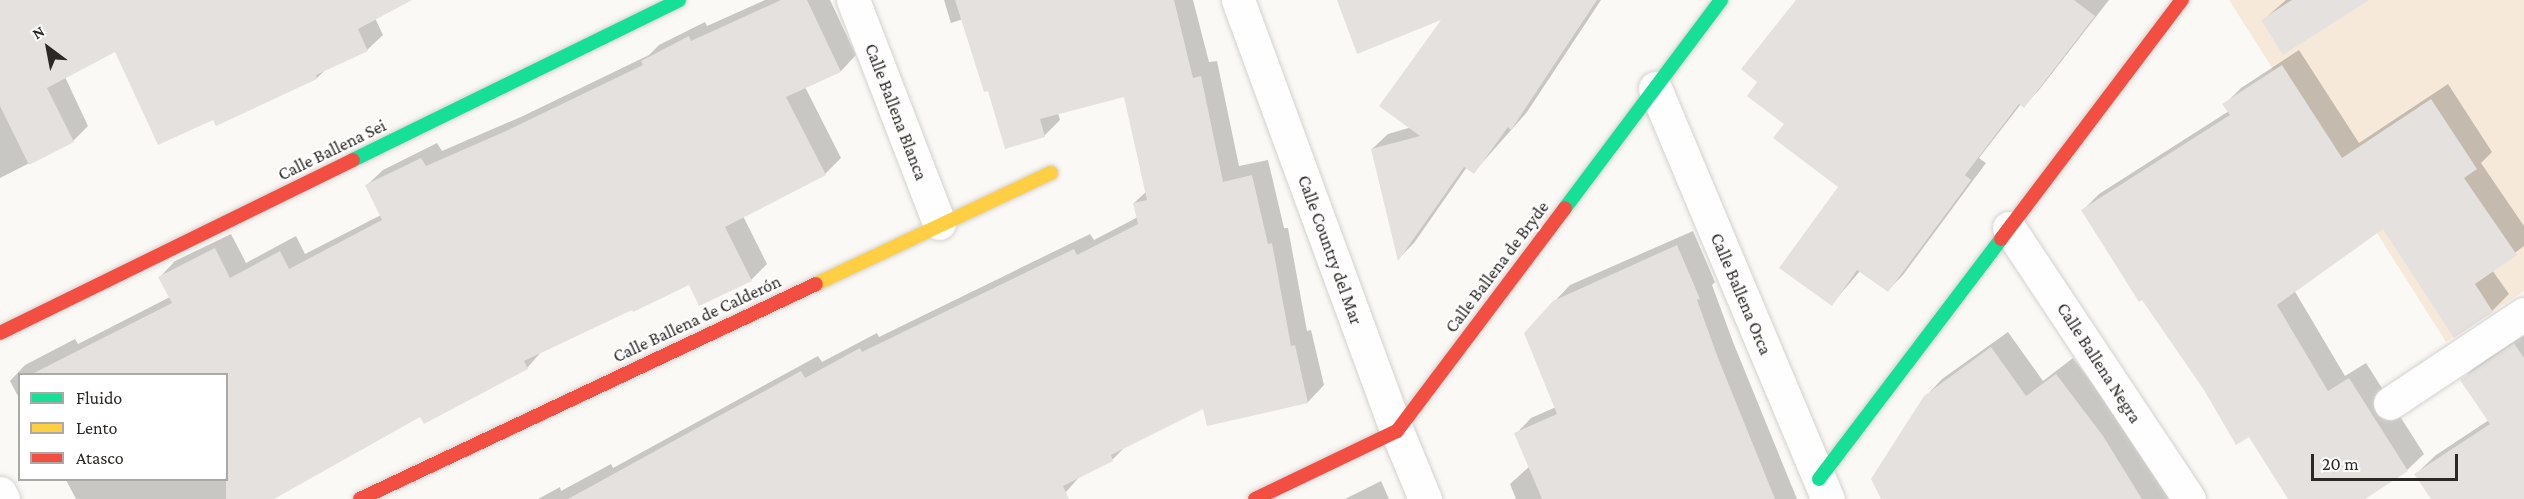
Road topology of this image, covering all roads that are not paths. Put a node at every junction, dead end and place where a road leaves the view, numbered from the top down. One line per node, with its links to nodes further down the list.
1 (679, 0): 11 (street, Calle Ballena Sei)
2 (853, 0): 8 (street, Calle Ballena Blanca)
3 (1238, 0): 13 (street, Calle Country del Mar)
4 (1721, 0): 6 (street, Calle Ballena de Bryde)
5 (2182, 0): 9 (street)
6 (1655, 88): 13 (street, Calle Ballena de Bryde); 14 (street, Calle Ballena Orca)
7 (1051, 173): 8 (street, Calle Ballena de Calderón)
8 (939, 223): 17 (street, Calle Ballena de Calderón)
9 (2009, 228): 14 (street); 20 (street, Calle Ballena Negra)
10 (2524, 314): 12 (street)
11 (0, 333)
12 (2390, 403)
13 (1397, 431): 18 (street, Calle Ballena de Bryde); 19 (street, Calle Country del Mar)
14 (1824, 489)
15 (0, 493): 16 (street)
16 (3, 499)
17 (360, 499)
18 (1255, 499)
19 (1425, 499)
20 (2188, 499)

